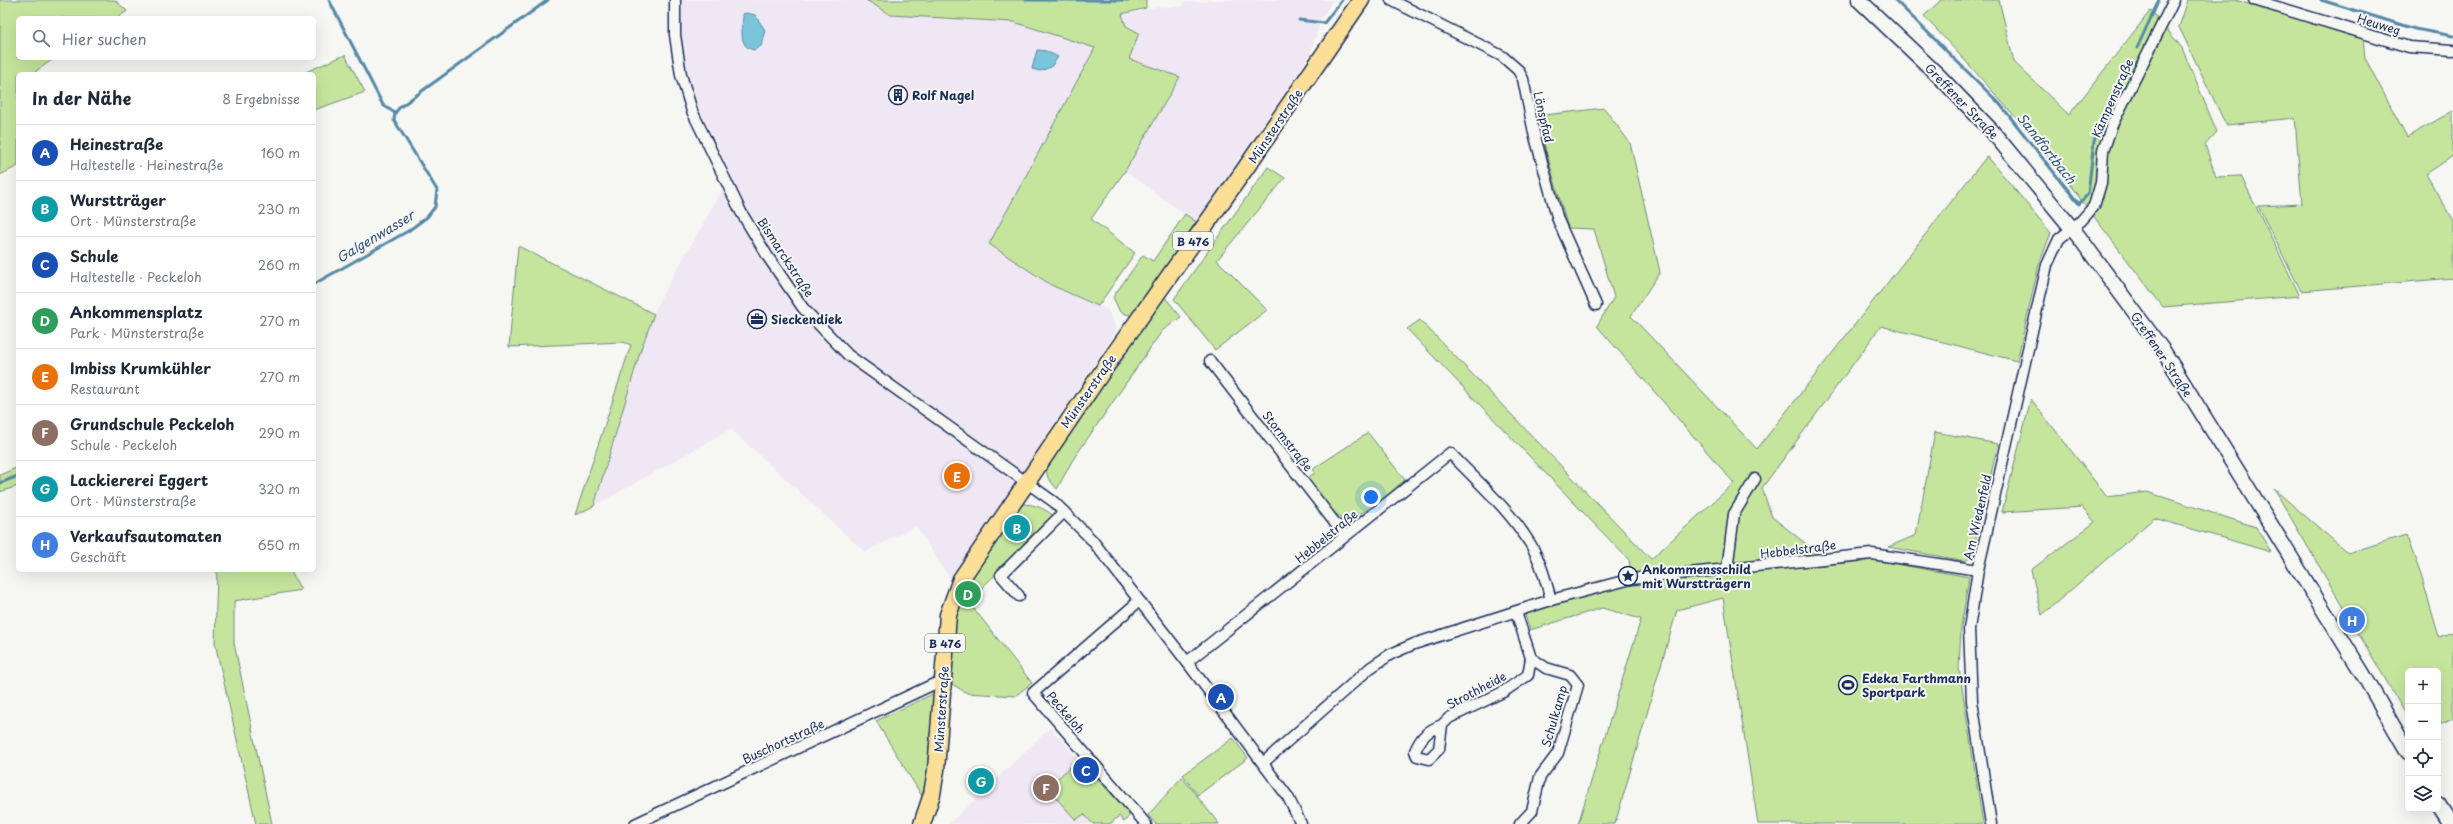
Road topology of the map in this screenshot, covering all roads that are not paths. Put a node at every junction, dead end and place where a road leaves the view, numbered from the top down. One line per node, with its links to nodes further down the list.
1 (676, 0): 12 (street, Bismarckstraße)
2 (1361, 0): 12 (main road, Münsterstraße / B 476)
3 (1391, 0): 9 (street, Lönspfad)
4 (1859, 0): 8 (main road, Greffener Straße)
5 (2174, 0): 8 (street, Kämpenstraße)
6 (2254, 0): 7 (street, Heuweg)
7 (2453, 50)
8 (2073, 228): 16 (street, Am Wiedenfeld); 25 (main road, Greffener Straße)
9 (1596, 305)
10 (1210, 361): 14 (street, Stormstraße)
11 (1755, 479): 15 (street)
12 (1026, 482): 13 (street, Bismarckstraße); 23 (main road, Münsterstraße / B 476)
13 (1064, 512): 17 (street); 19 (street, Bismarckstraße)
14 (1345, 536): 18 (street, Hebbelstraße); 22 (street, Hebbelstraße)
15 (1727, 570): 16 (street, Hebbelstraße); 18 (street, Hebbelstraße)
16 (1978, 570): 33 (street, Am Wiedenfeld)
17 (1019, 596)
18 (1551, 600): 20 (street, Hebbelstraße)
19 (1139, 601): 22 (street, Bismarckstraße); 28 (street, Peckeloh)
20 (1516, 612): 21 (street); 26 (street, Hebbelstraße)
21 (1531, 658): 24 (street, Strothheide); 32 (street, Schulkamp)
22 (1187, 662): 26 (street, Bismarckstraße)
23 (943, 685): 29 (street, Buschortstraße); 30 (main road, Münsterstraße / B 476)
24 (1442, 725)
25 (2405, 747)
26 (1263, 764): 31 (street, Bismarckstraße)
27 (2441, 809): 34 (main road)
28 (1140, 822)
29 (635, 824)
30 (922, 824)
31 (1302, 824)
32 (1520, 824)
33 (1991, 824)
34 (2451, 824)

